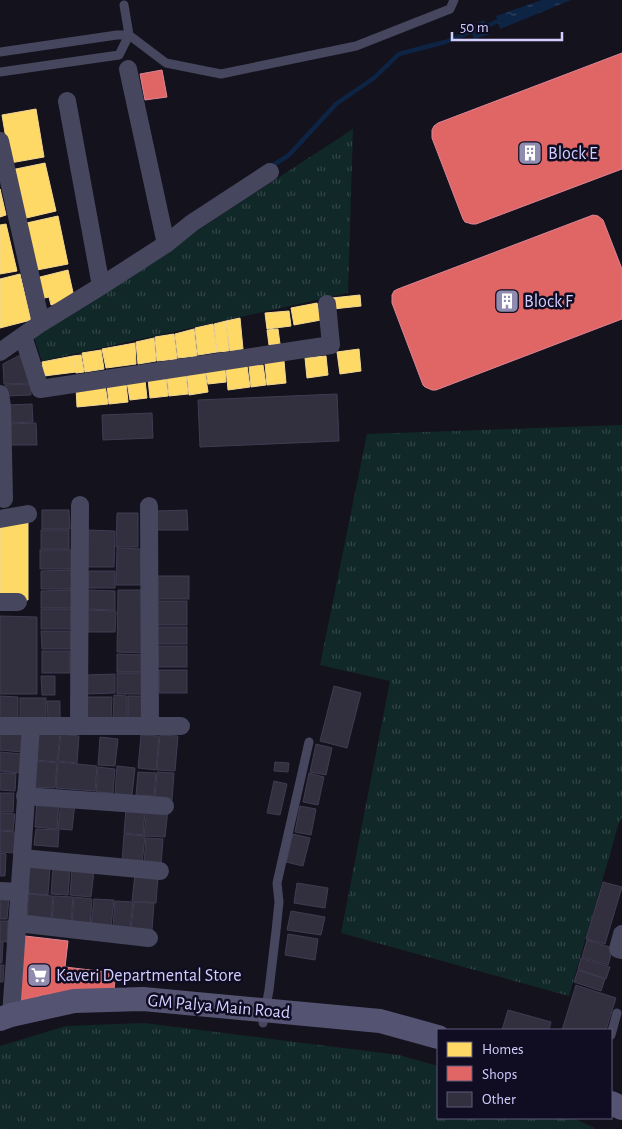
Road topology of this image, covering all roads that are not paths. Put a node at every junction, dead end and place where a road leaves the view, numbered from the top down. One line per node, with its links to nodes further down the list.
1 (454, 0): 3 (lane)
2 (124, 5): 3 (lane)
3 (129, 34): 4 (lane); 6 (lane)
4 (0, 52)
5 (128, 70): 10 (street)
6 (1, 72)
7 (67, 101): 11 (street)
8 (0, 141): 13 (street)
9 (270, 172): 10 (street)
10 (166, 244): 11 (street)
11 (101, 286): 13 (street)
12 (327, 304): 14 (street)
13 (40, 323): 14 (street)
14 (23, 336): 15 (street)
15 (0, 352)
16 (0, 394): 17 (street)
17 (4, 500)
18 (80, 505): 26 (street)
19 (149, 506): 27 (street)
20 (28, 514): 21 (street)
21 (0, 518)
22 (0, 602): 23 (street)
23 (18, 602)
24 (0, 726): 25 (street)
25 (31, 726): 26 (street); 30 (street)
26 (79, 726): 27 (street)
27 (150, 726): 28 (street)
28 (181, 726)
29 (309, 742): 41 (lane)
30 (25, 796): 31 (street); 32 (street)
31 (165, 806)
32 (22, 858): 33 (street); 35 (street)
33 (160, 871)
34 (0, 891): 35 (street)
35 (20, 892): 36 (street)
36 (16, 923): 38 (street); 42 (street)
37 (622, 934): 39 (street)
38 (149, 938)
39 (622, 950)
40 (617, 1013): 43 (lane)
41 (264, 1016): 42 (main road, GM Palya Main Road); 44 (main road, GM Palya Main Road); 45 (main road)
42 (4, 1022)
43 (612, 1031)
44 (437, 1037)
45 (437, 1048)

